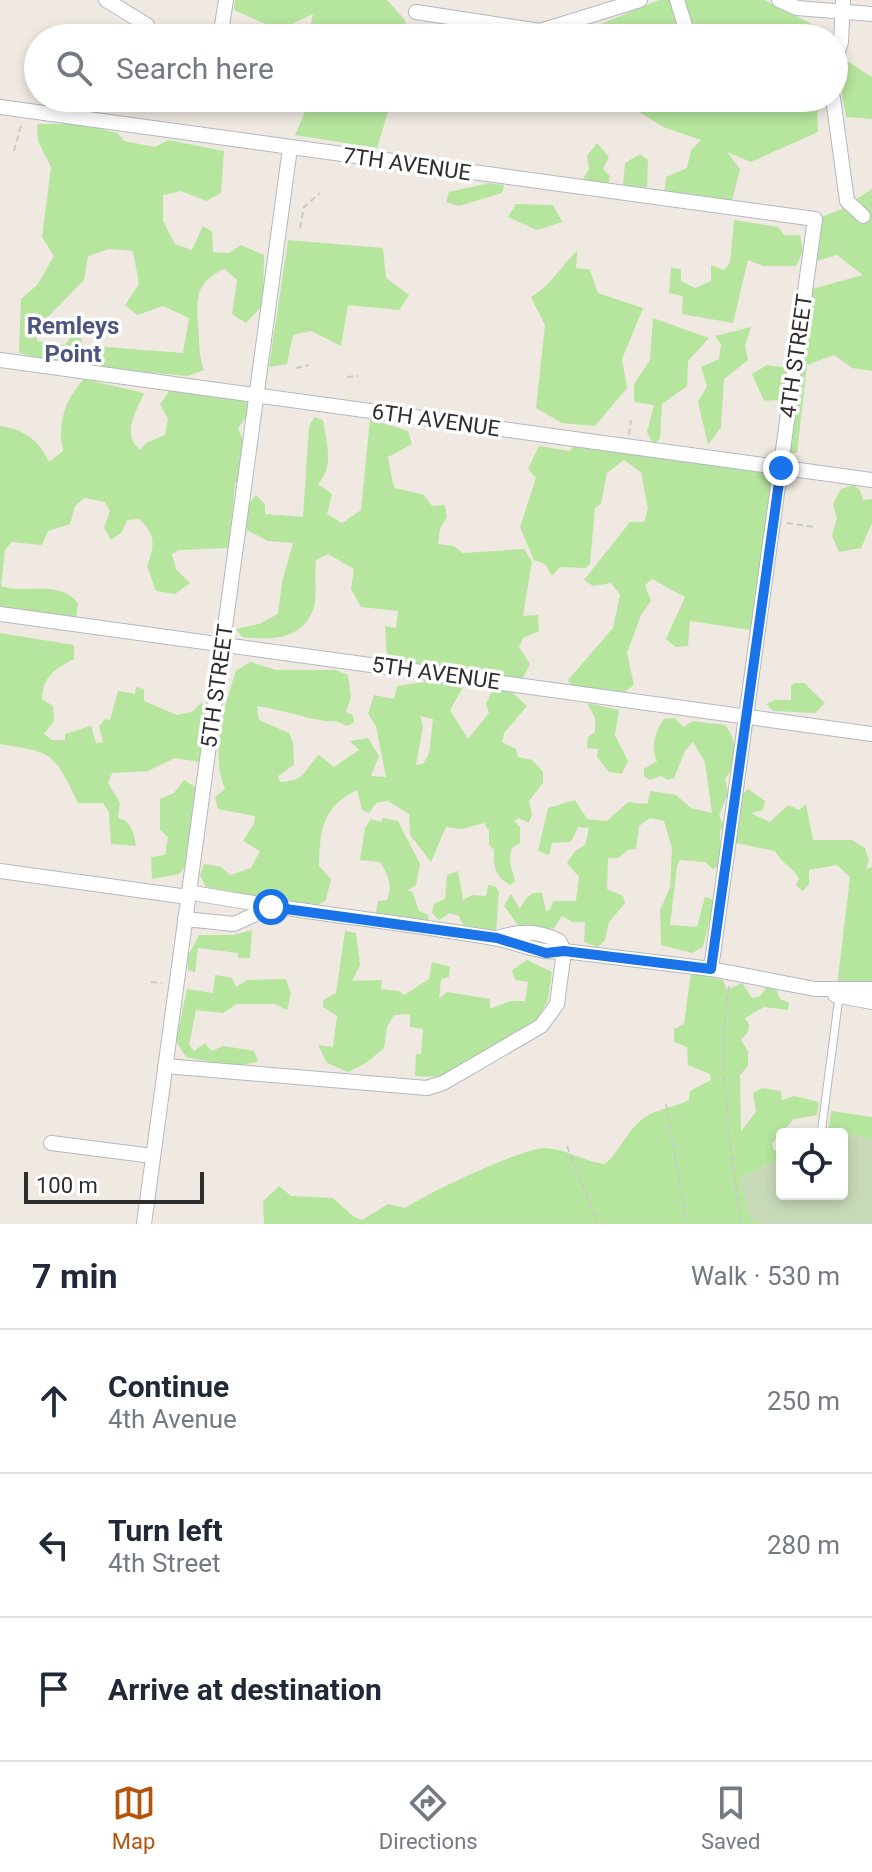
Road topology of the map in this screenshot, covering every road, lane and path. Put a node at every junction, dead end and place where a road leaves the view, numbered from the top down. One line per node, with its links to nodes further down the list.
1 (106, 0): 9 (street)
2 (226, 0): 10 (street)
3 (640, 0): 12 (street)
4 (677, 0): 13 (street)
5 (779, 0): 6 (street)
6 (842, 5): 8 (street)
7 (416, 12): 11 (street)
8 (872, 14)
9 (145, 24)
10 (222, 24)
11 (494, 24)
12 (563, 24)
13 (684, 24)
14 (0, 107): 15 (street, 7TH AVENUE)
15 (24, 110): 19 (path)
16 (38, 112): 18 (street, 7TH AVENUE)
17 (835, 112): 21 (street)
18 (290, 148): 22 (street, 7TH AVENUE); 29 (street, 5TH STREET)
19 (14, 151)
20 (320, 193): 23 (path)
21 (863, 216)
22 (815, 219): 30 (street, 4TH STREET)
23 (300, 228)
24 (0, 360): 29 (street, 6TH AVENUE)
25 (309, 365): 26 (path)
26 (296, 368)
27 (358, 376): 28 (path)
28 (347, 377)
29 (256, 395): 30 (street, 6TH AVENUE); 35 (street, 5TH STREET)
30 (781, 468): 31 (street, 6TH AVENUE); 32 (street, 4TH STREET)
31 (872, 480)
32 (774, 521): 33 (path); 36 (street, 4TH STREET)
33 (814, 527)
34 (0, 614): 35 (street, 5TH AVENUE)
35 (223, 644): 36 (street, 5TH AVENUE); 39 (street, 5TH STREET)
36 (747, 715): 37 (street, 5TH AVENUE); 43 (street, 4TH STREET)
37 (872, 734)
38 (0, 871): 39 (street)
39 (188, 894): 40 (street); 41 (street, 5TH STREET)
40 (271, 907): 41 (street); 42 (street)
41 (185, 919): 48 (street, 5TH STREET)
42 (564, 951): 43 (street); 48 (street)
43 (711, 969): 46 (street)
44 (731, 979): 57 (path)
45 (872, 989): 46 (street)
46 (833, 994): 47 (street); 50 (lane)
47 (872, 1002)
48 (165, 1066): 53 (street, 5TH STREET)
49 (666, 1104): 56 (path)
50 (822, 1128)
51 (51, 1143): 53 (street)
52 (567, 1146): 55 (path)
53 (153, 1156): 54 (street, 5TH STREET)
54 (144, 1224)
55 (598, 1224)
56 (687, 1224)
57 (741, 1224)

